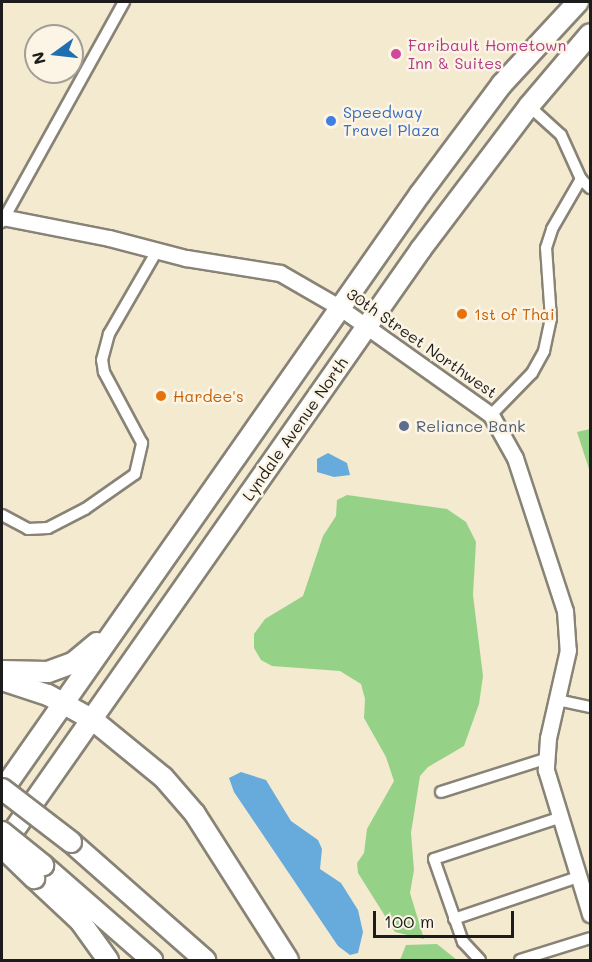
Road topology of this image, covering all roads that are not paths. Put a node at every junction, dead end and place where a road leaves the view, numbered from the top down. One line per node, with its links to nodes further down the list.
1 (124, 2): 7 (street)
2 (578, 2): 9 (highway, Lyndale Avenue North)
3 (591, 34): 4 (highway, Lyndale Avenue North)
4 (529, 106): 5 (street); 10 (highway, Lyndale Avenue North)
5 (581, 179): 6 (street); 11 (street)
6 (591, 188)
7 (2, 219): 8 (street, 30th Street Northwest)
8 (157, 251): 9 (street, 30th Street Northwest); 12 (street)
9 (339, 307): 10 (street, 30th Street Northwest); 13 (highway, Lyndale Avenue North)
10 (367, 327): 11 (street, 30th Street Northwest); 19 (highway, Lyndale Avenue North)
11 (491, 414): 16 (street, 30th Street Northwest)
12 (2, 515)
13 (128, 611): 14 (highway); 17 (highway, Lyndale Avenue North)
14 (2, 671)
15 (2, 680): 17 (highway)
16 (557, 700): 18 (street); 20 (street, 30th Street Northwest)
17 (63, 703): 19 (highway); 21 (highway, Lyndale Avenue North)
18 (591, 707)
19 (93, 720): 24 (highway, Lyndale Avenue North); 33 (highway)
20 (545, 759): 22 (street); 23 (street, 30th Street Northwest)
21 (2, 790): 32 (highway, bridge)
22 (441, 792)
23 (559, 818): 26 (street, 30th Street Northwest); 28 (street)
24 (5, 837): 25 (highway, bridge)
25 (39, 871): 30 (highway); 31 (highway)
26 (578, 877): 27 (street, 30th Street Northwest); 28 (street)
27 (591, 914)
28 (454, 919): 34 (street)
29 (591, 938): 35 (street)
30 (108, 960)
31 (152, 960)
32 (205, 960)
33 (288, 960)
34 (480, 960)
35 (520, 960)

